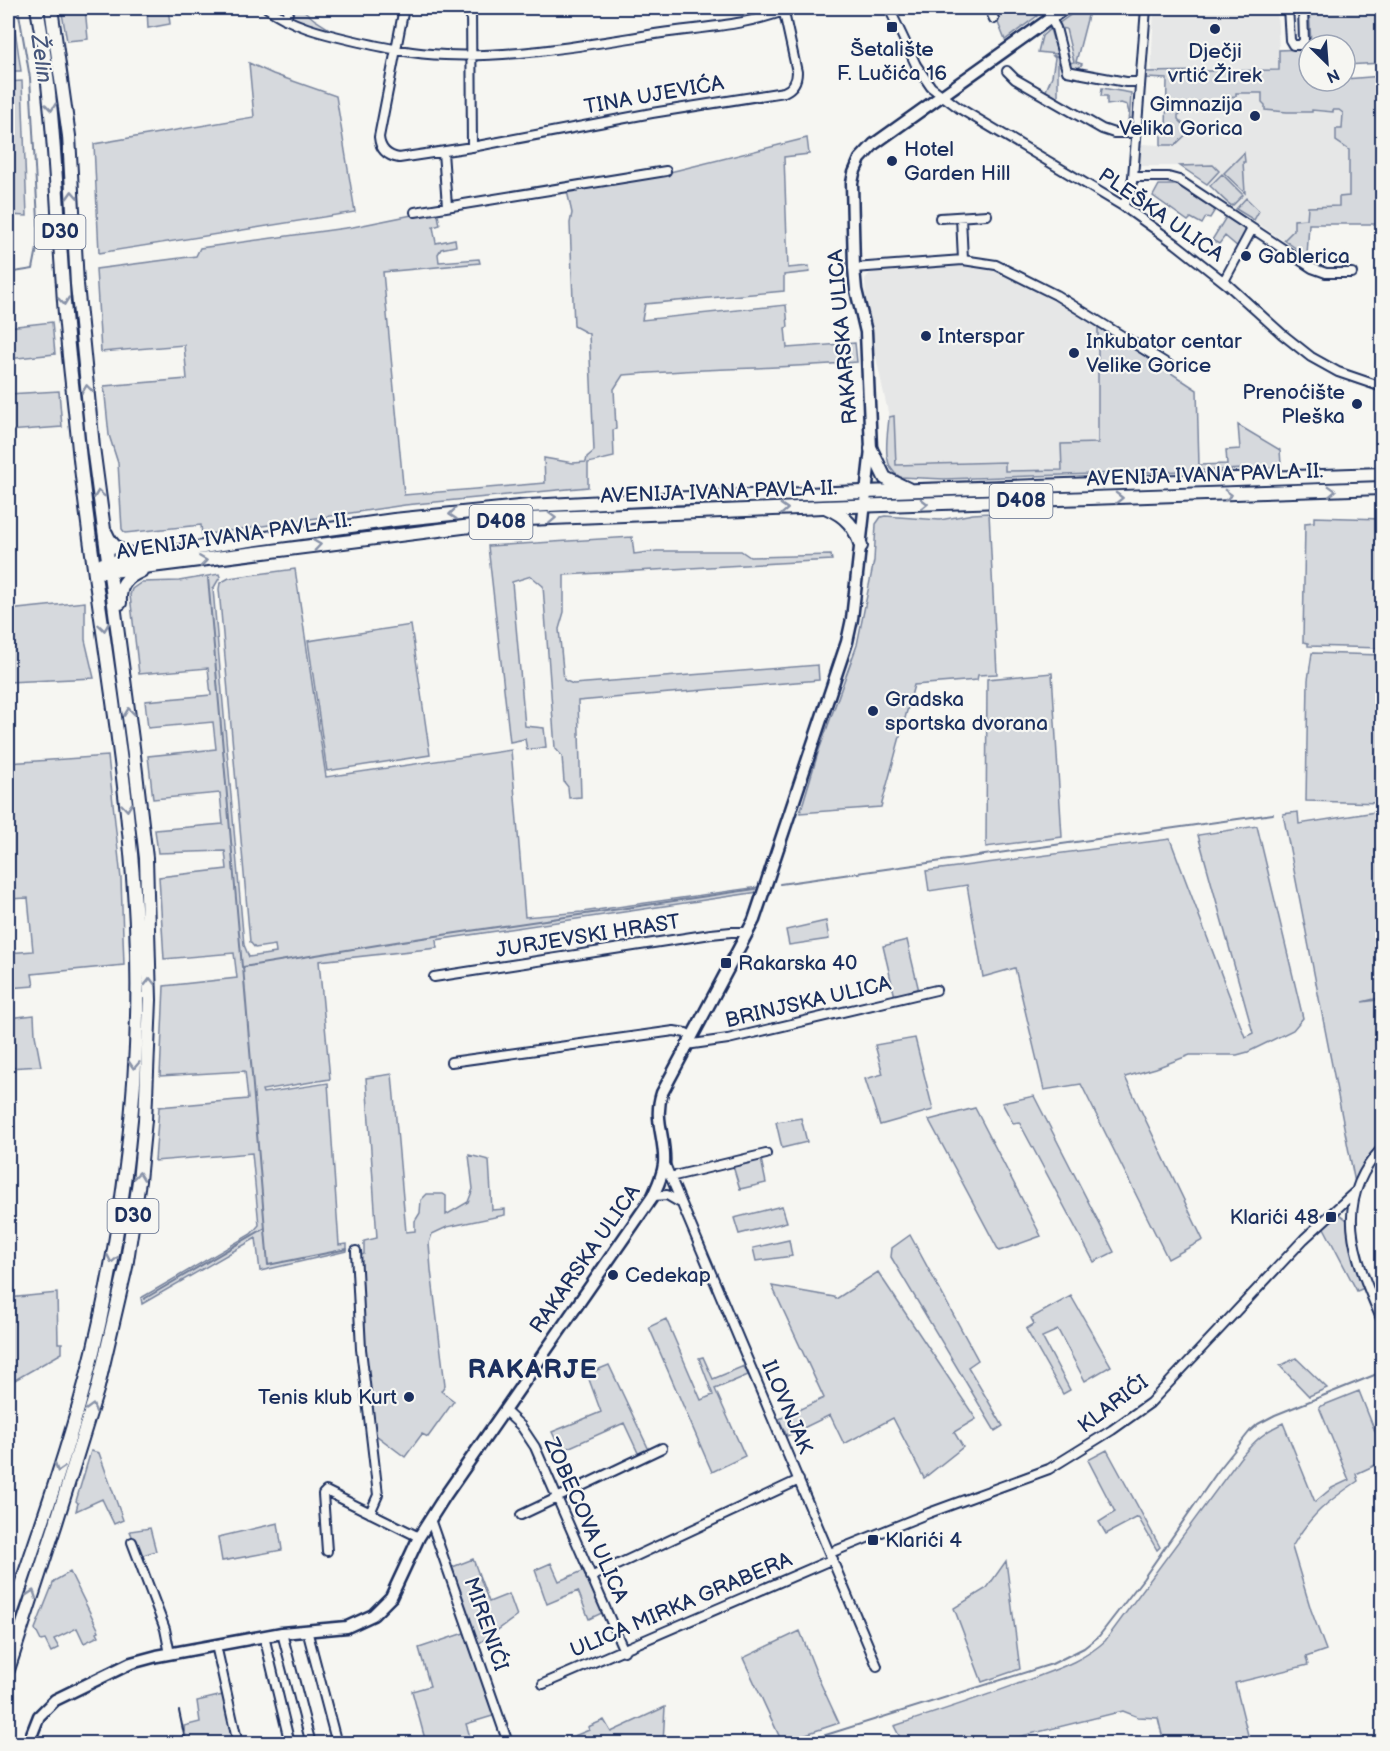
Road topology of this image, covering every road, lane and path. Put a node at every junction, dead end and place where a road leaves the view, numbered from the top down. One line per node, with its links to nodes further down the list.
1 (36, 8): 52 (main road, D30, one-way to 52)
2 (51, 8): 47 (main road, D30, one-way to 2)
3 (267, 8): 16 (street)
4 (290, 8): 16 (street)
5 (404, 8): 18 (street)
6 (471, 8): 19 (street)
7 (889, 8): 22 (street, PLEŠKA ULICA)
8 (989, 8): 17 (street)
9 (1045, 8): 15 (street)
10 (1065, 8): 15 (main road, RAKARSKA ULICA)
11 (1146, 8): 21 (street)
12 (1288, 8): 13 (street)
13 (1303, 8)
14 (786, 9): 19 (street); 24 (street, TINA UJEVIĆA)
15 (1051, 18): 21 (street); 22 (main road, RAKARSKA ULICA)
16 (285, 19): 18 (street)
17 (994, 19)
18 (396, 50): 19 (street); 25 (street, TINA UJEVIĆA)
19 (471, 55): 24 (street)
20 (1007, 71): 23 (street)
21 (1140, 82): 23 (street)
22 (943, 96): 29 (street, PLEŠKA ULICA); 36 (main road, RAKARSKA ULICA)
23 (1135, 133): 27 (street)
24 (472, 147): 25 (street, TINA UJEVIĆA)
25 (443, 152): 28 (street)
26 (666, 171): 28 (street)
27 (1133, 177): 29 (street); 34 (street)
28 (447, 206): 30 (street)
29 (1123, 206): 38 (street, PLEŠKA ULICA)
30 (415, 212)
31 (987, 215): 32 (street)
32 (961, 217): 33 (street); 35 (street)
33 (940, 218)
34 (1252, 229): 37 (street); 38 (street)
35 (963, 260): 36 (street); 39 (street)
36 (854, 268): 41 (main road, RAKARSKA ULICA)
37 (1352, 273)
38 (1224, 281): 40 (street, PLEŠKA ULICA)
39 (1168, 366)
40 (1383, 387)
41 (871, 449): 44 (main road); 45 (main road, RAKARSKA ULICA)
42 (1383, 474): 44 (main road, AVENIJA IVANA PAVLA II. / D408)
43 (1383, 488): 45 (main road, AVENIJA IVANA PAVLA II. / D408, one-way to 43)
44 (915, 491): 45 (main road, AVENIJA IVANA PAVLA II. / D408)
45 (867, 499): 46 (main road, AVENIJA IVANA PAVLA II. / D408); 48 (main road, RAKARSKA ULICA); 49 (main road, AVENIJA IVANA PAVLA II. / D408, one-way to 49)
46 (823, 507): 48 (main road); 51 (main road, AVENIJA IVANA PAVLA II. / D408, one-way to 46)
47 (104, 527): 49 (main road); 50 (main road, D30)
48 (861, 546): 54 (main road, RAKARSKA ULICA)
49 (167, 554): 50 (main road, AVENIJA IVANA PAVLA II. / D408)
50 (109, 567): 51 (main road, AVENIJA IVANA PAVLA II. / D408); 52 (main road, AVENIJA IVANA PAVLA II. / D408); 53 (main road, D30)
51 (147, 568): 53 (main road)
52 (95, 569): 80 (main road, D30, one-way to 80)
53 (117, 621): 88 (main road, D30, one-way to 53)
54 (748, 933): 55 (street, JURJEVSKI HRAST); 57 (main road, RAKARSKA ULICA)
55 (434, 977)
56 (936, 990): 57 (street, BRINJSKA ULICA)
57 (689, 1041): 58 (street, BRINJSKA ULICA); 61 (main road, RAKARSKA ULICA)
58 (451, 1062)
59 (1383, 1148): 63 (street)
60 (766, 1154): 62 (street)
61 (664, 1163): 62 (street, ILOVNJAK); 64 (main road, RAKARSKA ULICA)
62 (670, 1177): 65 (street, ILOVNJAK)
63 (1356, 1191): 67 (street); 78 (street, KLARIĆI)
64 (653, 1196): 65 (street); 68 (main road, RAKARSKA ULICA)
65 (679, 1202): 70 (street, ILOVNJAK)
66 (356, 1251): 72 (street)
67 (1383, 1322)
68 (504, 1410): 71 (street, ZOBECOVA ULICA); 74 (main road, RAKARSKA ULICA)
69 (662, 1448): 71 (street)
70 (799, 1480): 78 (street, ILOVNJAK); 79 (street)
71 (557, 1497): 73 (street); 79 (street, ZOBECOVA ULICA)
72 (370, 1513): 75 (street); 77 (street)
73 (521, 1515)
74 (430, 1519): 75 (main road, RAKARSKA ULICA); 90 (street, MIRENIĆI)
75 (419, 1537): 81 (main road, RAKARSKA ULICA)
76 (132, 1542): 86 (street)
77 (327, 1551)
78 (831, 1556): 85 (street, ULICA MIRKA GRABERA); 87 (street, ILOVNJAK)
79 (591, 1577): 85 (street, ZOBECOVA ULICA)
80 (8, 1623)
81 (307, 1630): 82 (main road, RAKARSKA ULICA); 95 (street)
82 (282, 1633): 83 (main road, RAKARSKA ULICA); 94 (street)
83 (264, 1636): 84 (main road, RAKARSKA ULICA); 93 (street)
84 (216, 1645): 86 (main road, RAKARSKA ULICA); 92 (street)
85 (624, 1650): 89 (street, ULICA MIRKA GRABERA)
86 (170, 1654): 91 (main road, RAKARSKA ULICA)
87 (877, 1666)
88 (8, 1670)
89 (543, 1684)
90 (507, 1740)
91 (28, 1743)
92 (238, 1743)
93 (290, 1743)
94 (311, 1743)
95 (337, 1743)

